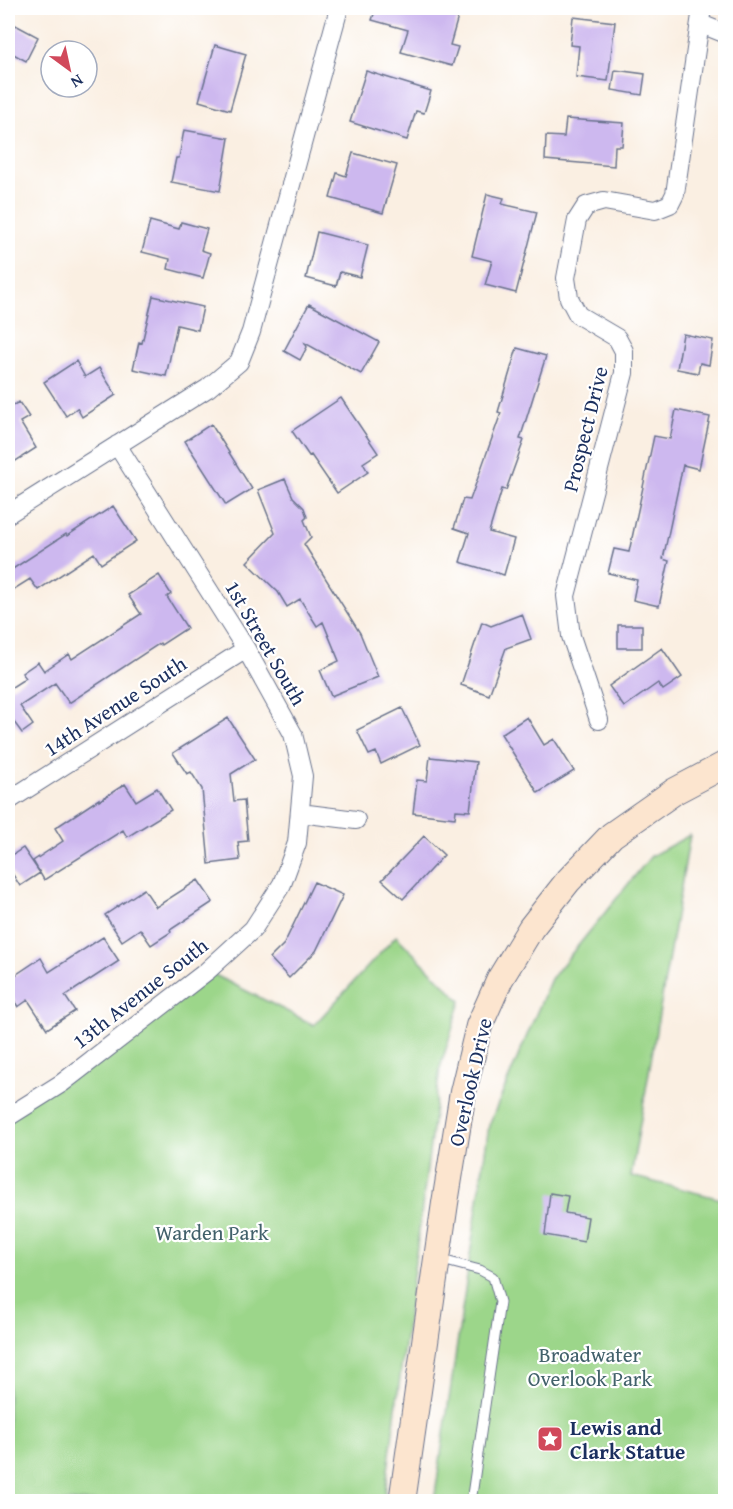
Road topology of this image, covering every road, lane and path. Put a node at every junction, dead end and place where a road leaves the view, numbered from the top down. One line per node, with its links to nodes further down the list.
1 (339, 8): 4 (street)
2 (701, 16): 3 (street); 7 (street, Prospect Drive)
3 (726, 34)
4 (117, 446): 5 (street); 6 (street, 1st Street South)
5 (8, 513)
6 (246, 649): 9 (street, 14th Avenue South); 10 (street, 1st Street South)
7 (599, 720)
8 (726, 764): 14 (main road, Overlook Drive)
9 (8, 801)
10 (300, 813): 11 (street); 12 (street, 1st Street South)
11 (356, 820)
12 (282, 884): 13 (street, 13th Avenue South)
13 (8, 1117)
14 (437, 1258): 15 (main road, Overlook Drive); 16 (lane)
15 (402, 1502)
16 (471, 1502)

